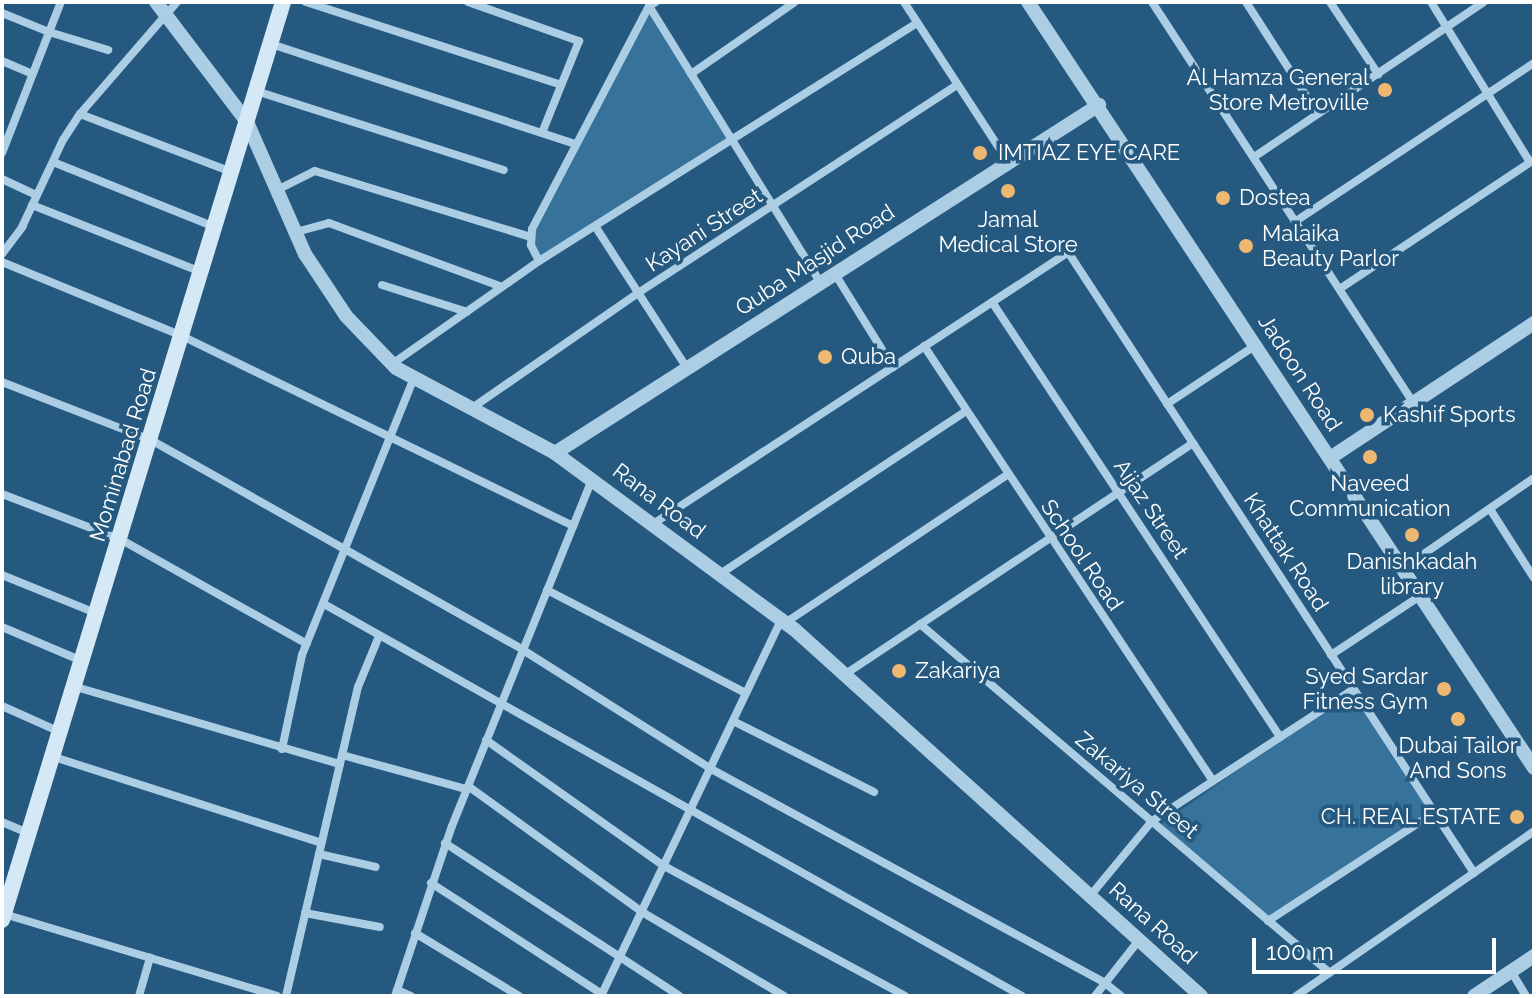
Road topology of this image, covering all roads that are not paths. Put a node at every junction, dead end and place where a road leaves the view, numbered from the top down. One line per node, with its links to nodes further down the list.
1 (61, 2): 20 (street)
2 (156, 2): 17 (street, Rana Road)
3 (177, 2): 17 (street)
4 (283, 2): 21 (main road, Mominabad Road)
5 (306, 2): 28 (street)
6 (468, 2): 28 (street)
7 (795, 2): 26 (street)
8 (904, 2): 18 (street)
9 (1028, 2): 32 (street, Jadoon Road)
10 (1152, 2): 42 (street)
11 (1246, 2): 34 (street)
12 (1330, 2): 27 (street)
13 (1431, 2): 19 (street)
14 (1484, 2): 19 (street)
15 (652, 4): 26 (street); 40 (street)
16 (2, 13): 20 (street)
17 (167, 15): 33 (street); 37 (street, Rana Road)
18 (917, 23): 29 (street); 39 (street)
19 (1447, 27): 27 (street); 31 (street)
20 (49, 32): 22 (street); 25 (street)
21 (271, 44): 30 (main road, Mominabad Road); 38 (street)
22 (108, 50)
23 (2, 61): 25 (street)
24 (1534, 63): 31 (street)
25 (32, 74): 36 (street)
26 (691, 74): 39 (street)
27 (1378, 74): 34 (street)
28 (561, 85): 38 (street)
29 (957, 85): 45 (street); 52 (street, Kayani Street)
30 (256, 91): 37 (main road, Mominabad Road); 46 (street)
31 (1488, 93): 43 (street); 53 (street)
32 (1099, 105): 45 (street, Quba Masjid Road); 72 (street, Jadoon Road)
33 (80, 114): 44 (street); 47 (street)
34 (1318, 114): 42 (street)
35 (2, 117): 36 (street)
36 (14, 122): 41 (street)
37 (247, 122): 47 (main road, Mominabad Road); 49 (street, Rana Road)
38 (542, 133): 40 (street)
39 (732, 140): 52 (street); 54 (street)
40 (576, 144): 57 (street)
41 (2, 153)
42 (1254, 157): 53 (street)
43 (1532, 161): 66 (street)
44 (53, 162): 50 (street); 55 (street)
45 (1009, 163): 62 (street, Quba Masjid Road)
46 (504, 170)
47 (232, 172): 55 (main road, Mominabad Road)
48 (2, 179): 50 (street)
49 (277, 190): 56 (street, Rana Road); 57 (street)
50 (37, 195): 51 (street)
51 (32, 205): 58 (street); 61 (street)
52 (773, 207): 63 (street); 67 (street, Kayani Street)
53 (1296, 221): 66 (street)
54 (595, 226): 59 (street); 67 (street)
55 (215, 227): 61 (main road, Mominabad Road)
56 (296, 232): 65 (street); 74 (street, Rana Road)
57 (531, 237): 59 (street)
58 (4, 248)
59 (539, 261): 65 (street)
60 (2, 262): 71 (street)
61 (201, 272): 71 (main road, Mominabad Road)
62 (835, 274): 63 (street, Quba Masjid Road); 75 (street)
63 (821, 283): 76 (street, Quba Masjid Road)
64 (382, 285): 69 (street)
65 (502, 287): 69 (street)
66 (1341, 288): 79 (street)
67 (638, 293): 76 (street); 81 (street, Kayani Street)
68 (992, 302): 73 (street); 80 (street, Khattak Road); 91 (street, Aijaz Street)
69 (467, 312): 74 (street)
70 (1534, 323): 79 (street)
71 (182, 336): 83 (street); 84 (main road, Mominabad Road)
72 (1256, 345): 80 (street); 87 (street, Jadoon Road)
73 (924, 346): 75 (street); 82 (street, School Road)
74 (392, 364): 77 (street, Rana Road)
75 (893, 367): 94 (street)
76 (687, 368): 86 (street, Quba Masjid Road)
77 (414, 378): 81 (street, Rana Road); 83 (street)
78 (2, 382): 84 (street)
79 (1413, 403): 87 (street)
80 (1167, 404): 85 (street, Khattak Road)
81 (472, 408): 86 (street, Rana Road)
82 (966, 411): 88 (street, School Road); 100 (street)
83 (389, 437): 95 (street); 98 (street)
84 (151, 440): 96 (main road, Mominabad Road); 98 (street)
85 (1193, 443): 91 (street); 113 (street, Khattak Road)
86 (555, 453): 89 (street, Rana Road)
87 (1330, 458): 99 (street, Jadoon Road)
88 (1007, 475): 97 (street, School Road); 107 (street)
89 (593, 478): 94 (street, Rana Road); 95 (street)
90 (1534, 478): 93 (street)
91 (1118, 492): 97 (street); 123 (street, Aijaz Street)
92 (2, 494): 96 (street)
93 (1490, 509): 99 (street); 102 (street)
94 (653, 524): 100 (street, Rana Road)
95 (573, 526): 103 (street)
96 (120, 539): 106 (main road, Mominabad Road); 111 (street)
97 (1049, 539): 108 (street); 130 (street, School Road)
98 (343, 549): 105 (street); 112 (street)
99 (1402, 569): 104 (street, Jadoon Road)
100 (720, 574): 107 (street, Rana Road)
101 (2, 575): 106 (street)
102 (1534, 578)
103 (547, 590): 112 (street); 118 (street)
104 (1420, 596): 113 (street); 129 (street, Jadoon Road)
105 (324, 604): 110 (street); 111 (street)
106 (98, 614): 114 (main road, Mominabad Road)
107 (783, 621): 115 (street, Rana Road); 118 (street)
108 (920, 624): 115 (street); 135 (street, Zakariya Street)
109 (2, 627): 114 (street)
110 (379, 636): 120 (street); 127 (street)
111 (307, 644): 125 (street)
112 (523, 650): 120 (street); 128 (street)
113 (1331, 655): 117 (street, Khattak Road)
114 (83, 661): 116 (main road, Mominabad Road)
115 (844, 675): 147 (street, Rana Road)
116 (76, 687): 122 (main road, Mominabad Road); 125 (street)
117 (1354, 689): 123 (street); 134 (street, Khattak Road)
118 (746, 693): 121 (street)
119 (2, 706): 122 (street)
120 (500, 706): 124 (street); 133 (street)
121 (733, 721): 128 (street); 132 (street)
122 (62, 733): 126 (main road, Mominabad Road)
123 (1280, 737): 130 (street)
124 (486, 740): 131 (street); 142 (street)
125 (282, 749): 127 (street)
126 (54, 757): 138 (main road, Mominabad Road); 139 (street)
127 (341, 759): 131 (street); 139 (street)
128 (710, 768): 133 (street); 160 (street)
129 (1534, 768)
130 (1213, 781): 135 (street)
131 (467, 787): 140 (street); 148 (street)
132 (874, 792)
133 (690, 811): 142 (street); 171 (street)
134 (1435, 812): 144 (street, Khattak Road); 151 (street)
135 (1152, 821): 147 (street); 151 (street, Zakariya Street)
136 (2, 822): 138 (street)
137 (1534, 831): 144 (street)
138 (30, 834): 145 (main road, Mominabad Road)
139 (322, 843): 141 (street)
140 (445, 843): 146 (street); 157 (street)
141 (319, 854): 143 (street); 149 (street)
142 (664, 866): 148 (street); 170 (street)
143 (376, 867)
144 (1474, 873): 159 (street)
145 (8, 877): 150 (main road, Mominabad Road)
146 (431, 883): 153 (street); 162 (street)
147 (1090, 896): 154 (street, Rana Road)
148 (642, 912): 157 (street); 169 (street)
149 (305, 913): 152 (street); 165 (street)
150 (3, 917): 156 (street)
151 (1268, 921): 159 (street, Zakariya Street)
152 (380, 927)
153 (415, 933): 161 (street); 167 (street)
154 (1139, 940): 160 (street); 174 (street, Rana Road)
155 (1534, 956): 158 (street)
156 (150, 958): 163 (street); 164 (street)
157 (619, 958): 162 (street); 168 (street)
158 (1511, 971): 176 (street); 177 (street)
159 (1330, 973): 175 (street)
160 (1105, 983): 172 (street); 173 (street)
161 (396, 993): 166 (street)
162 (602, 995)
163 (139, 996)
164 (277, 996)
165 (286, 996)
166 (411, 996)
167 (519, 996)
168 (680, 996)
169 (784, 996)
170 (905, 996)
171 (1022, 996)
172 (1095, 996)
173 (1121, 996)
174 (1201, 996)
175 (1296, 996)
176 (1474, 996)
177 (1526, 996)

